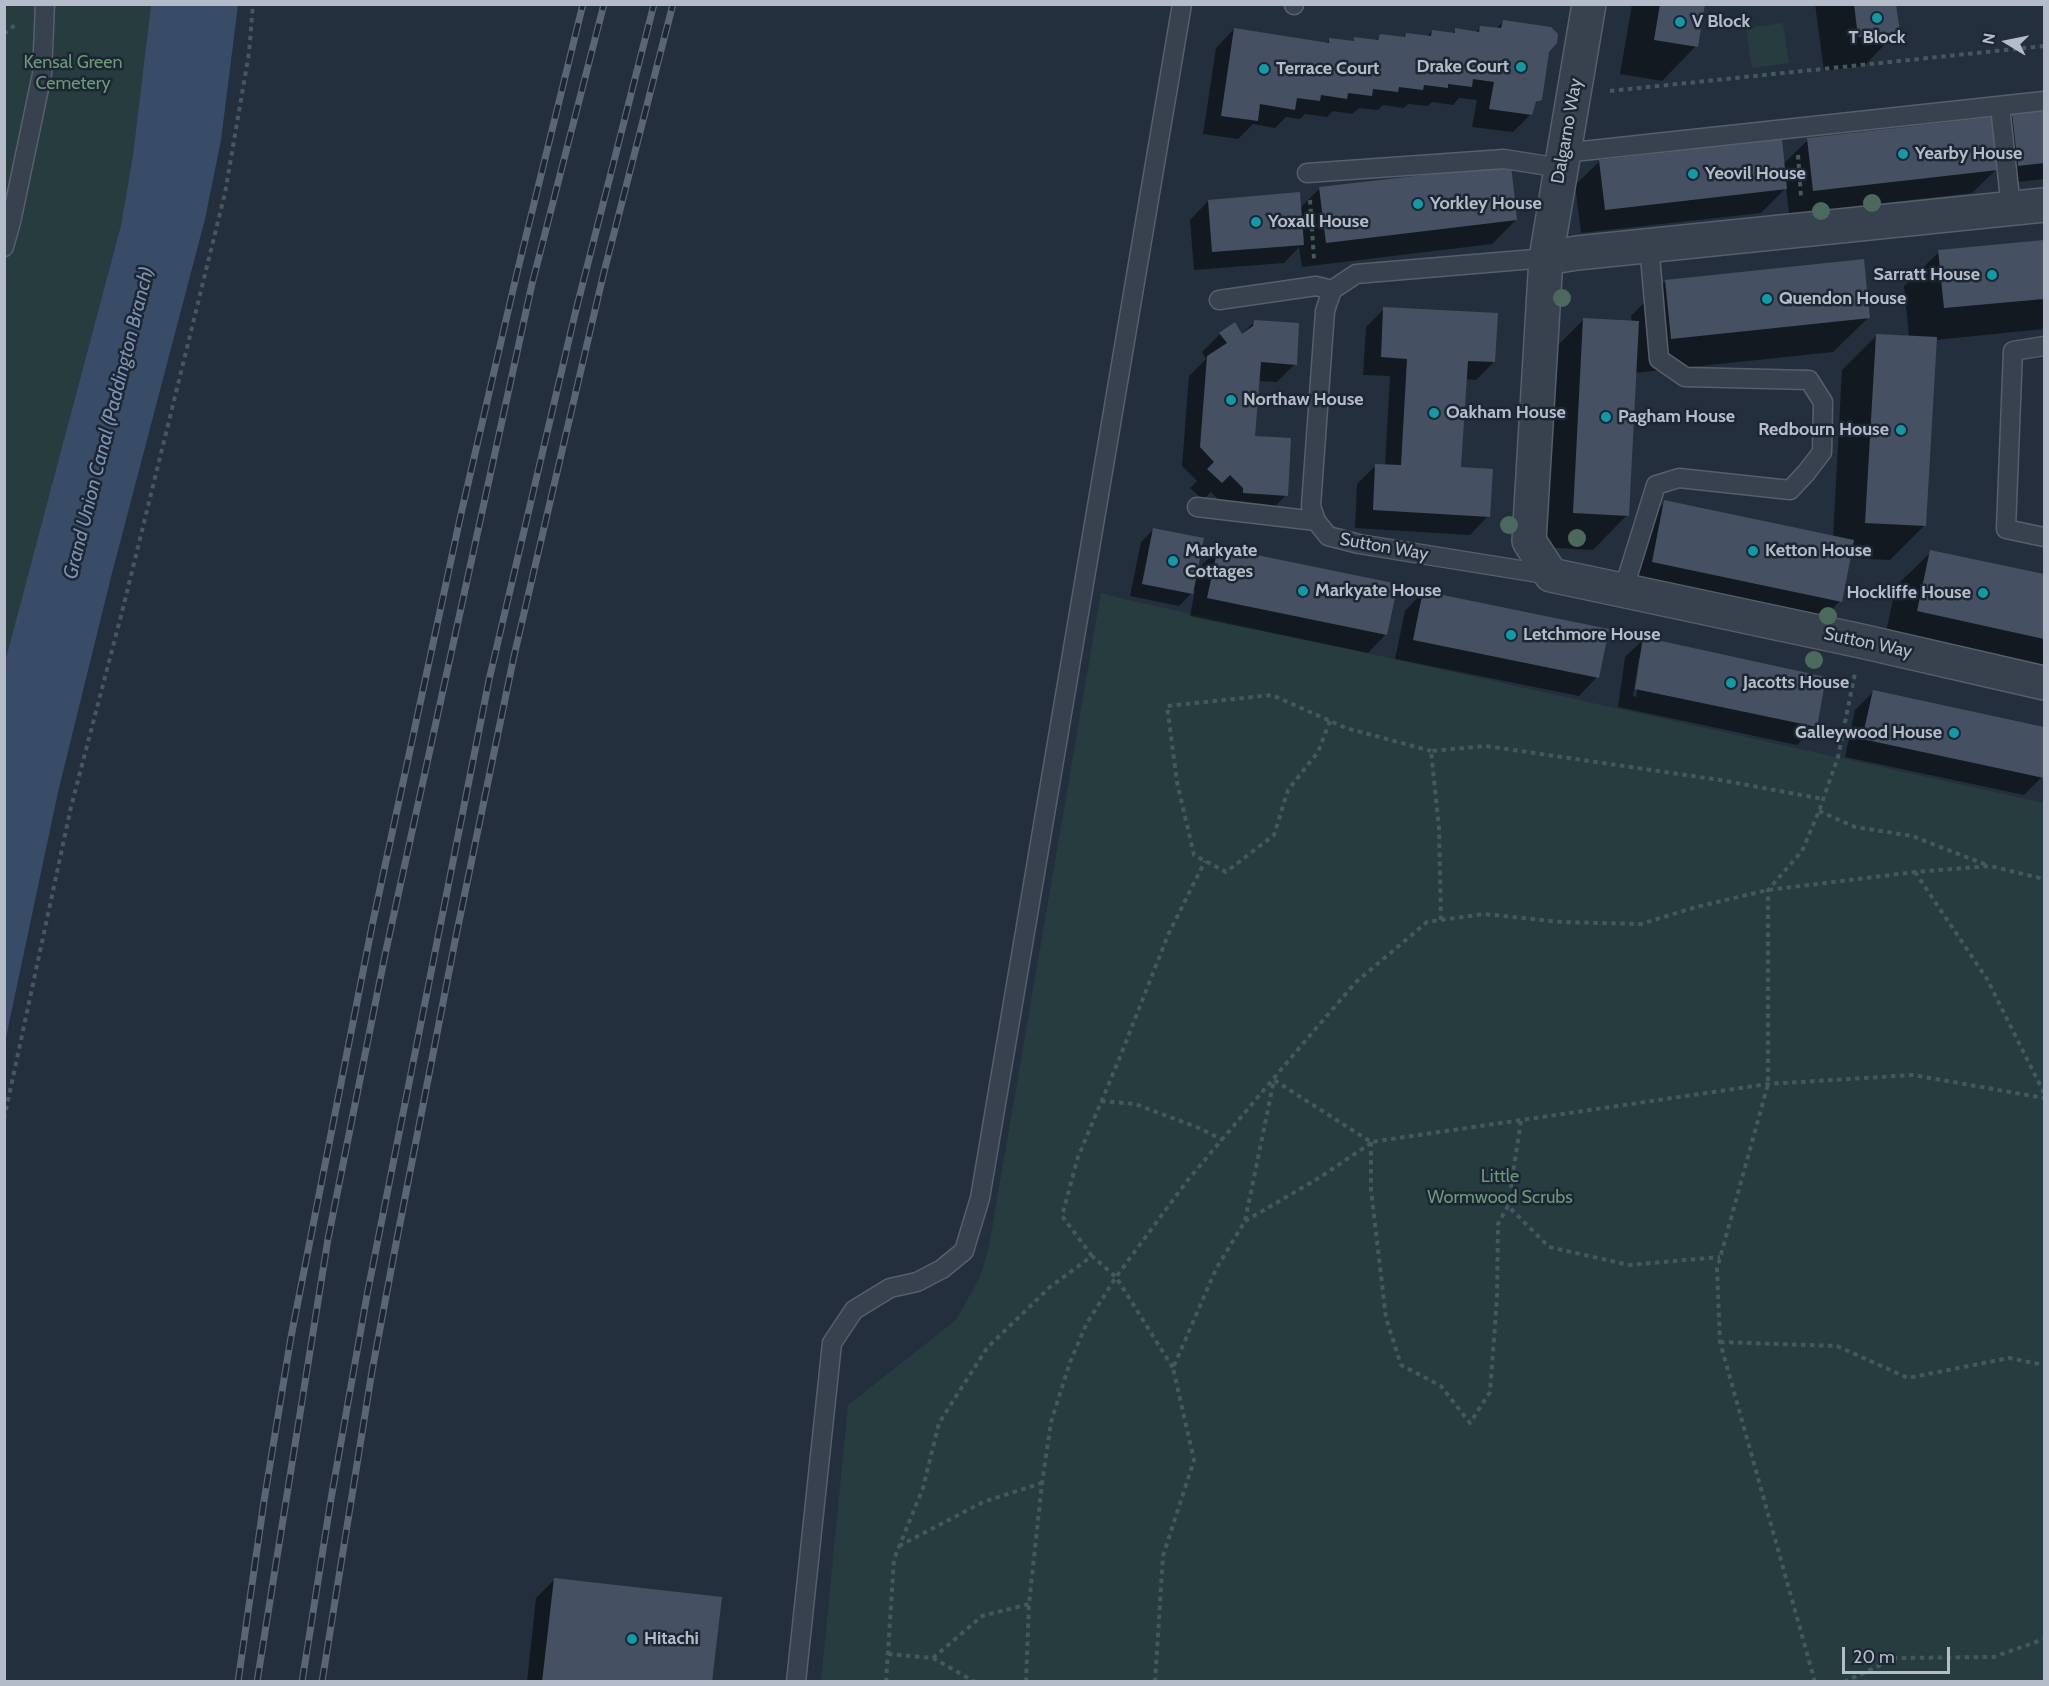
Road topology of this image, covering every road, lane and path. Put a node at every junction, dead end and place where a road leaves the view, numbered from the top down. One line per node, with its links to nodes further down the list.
1 (45, 4): 16 (lane)
2 (253, 4): 43 (path)
3 (1182, 4): 61 (lane)
4 (1588, 4): 6 (street, Dalgarno Way)
5 (2044, 46): 6 (path)
6 (1573, 95): 10 (street, Dalgarno Way)
7 (2044, 101): 8 (lane)
8 (2000, 106): 9 (lane); 13 (lane)
9 (1796, 129): 10 (lane); 14 (path)
10 (1562, 160): 11 (lane); 17 (street, Dalgarno Way)
11 (1307, 173): 18 (path)
12 (2044, 205): 13 (street)
13 (2011, 208): 14 (street)
14 (1805, 229): 15 (street)
15 (1649, 245): 17 (street); 25 (lane)
16 (4, 247)
17 (1546, 258): 18 (lane); 24 (street)
18 (1324, 288): 19 (lane); 22 (lane, Sutton Way)
19 (1220, 300)
20 (2044, 346): 23 (lane)
21 (1197, 507): 22 (lane)
22 (1316, 521): 24 (lane, Sutton Way)
23 (2044, 537)
24 (1551, 575): 25 (street, Sutton Way)
25 (1623, 591): 26 (street, Sutton Way)
26 (1861, 641): 27 (street, Sutton Way); 30 (path)
27 (2044, 683)
28 (1330, 721): 29 (path); 32 (path); 32 (path)
29 (1431, 751): 30 (path); 37 (path)
30 (1823, 799): 31 (path)
31 (1819, 811): 33 (path); 36 (path)
32 (1205, 861): 42 (path)
33 (1990, 866): 34 (path); 35 (path)
34 (1915, 872): 36 (path); 40 (path)
35 (2044, 879)
36 (1768, 890): 37 (path); 39 (path)
37 (1441, 920): 38 (path)
38 (1274, 1080): 45 (path); 46 (path); 48 (path)
39 (1768, 1084): 41 (path); 44 (path); 50 (path)
40 (2044, 1092)
41 (2044, 1098)
42 (1101, 1101): 45 (path); 49 (path)
43 (4, 1119)
44 (1521, 1121): 46 (path); 47 (path)
45 (1222, 1140): 51 (path)
46 (1371, 1142): 47 (path); 48 (path)
47 (1508, 1206): 50 (path)
48 (1245, 1221): 54 (path)
49 (1092, 1256): 51 (path); 56 (path)
50 (1720, 1257): 52 (path)
51 (1116, 1277): 54 (path); 55 (path)
52 (1720, 1342): 53 (path); 66 (path)
53 (2044, 1365)
54 (1173, 1368): 65 (path)
55 (1042, 1483): 56 (path); 57 (path)
56 (899, 1546): 59 (path)
57 (1029, 1604): 60 (path); 64 (path)
58 (2044, 1639): 67 (path)
59 (888, 1654): 60 (path); 62 (path)
60 (933, 1658): 63 (path)
61 (796, 1682)
62 (886, 1682)
63 (975, 1682)
64 (1026, 1682)
65 (1155, 1682)
66 (1815, 1682)
67 (1844, 1682)

